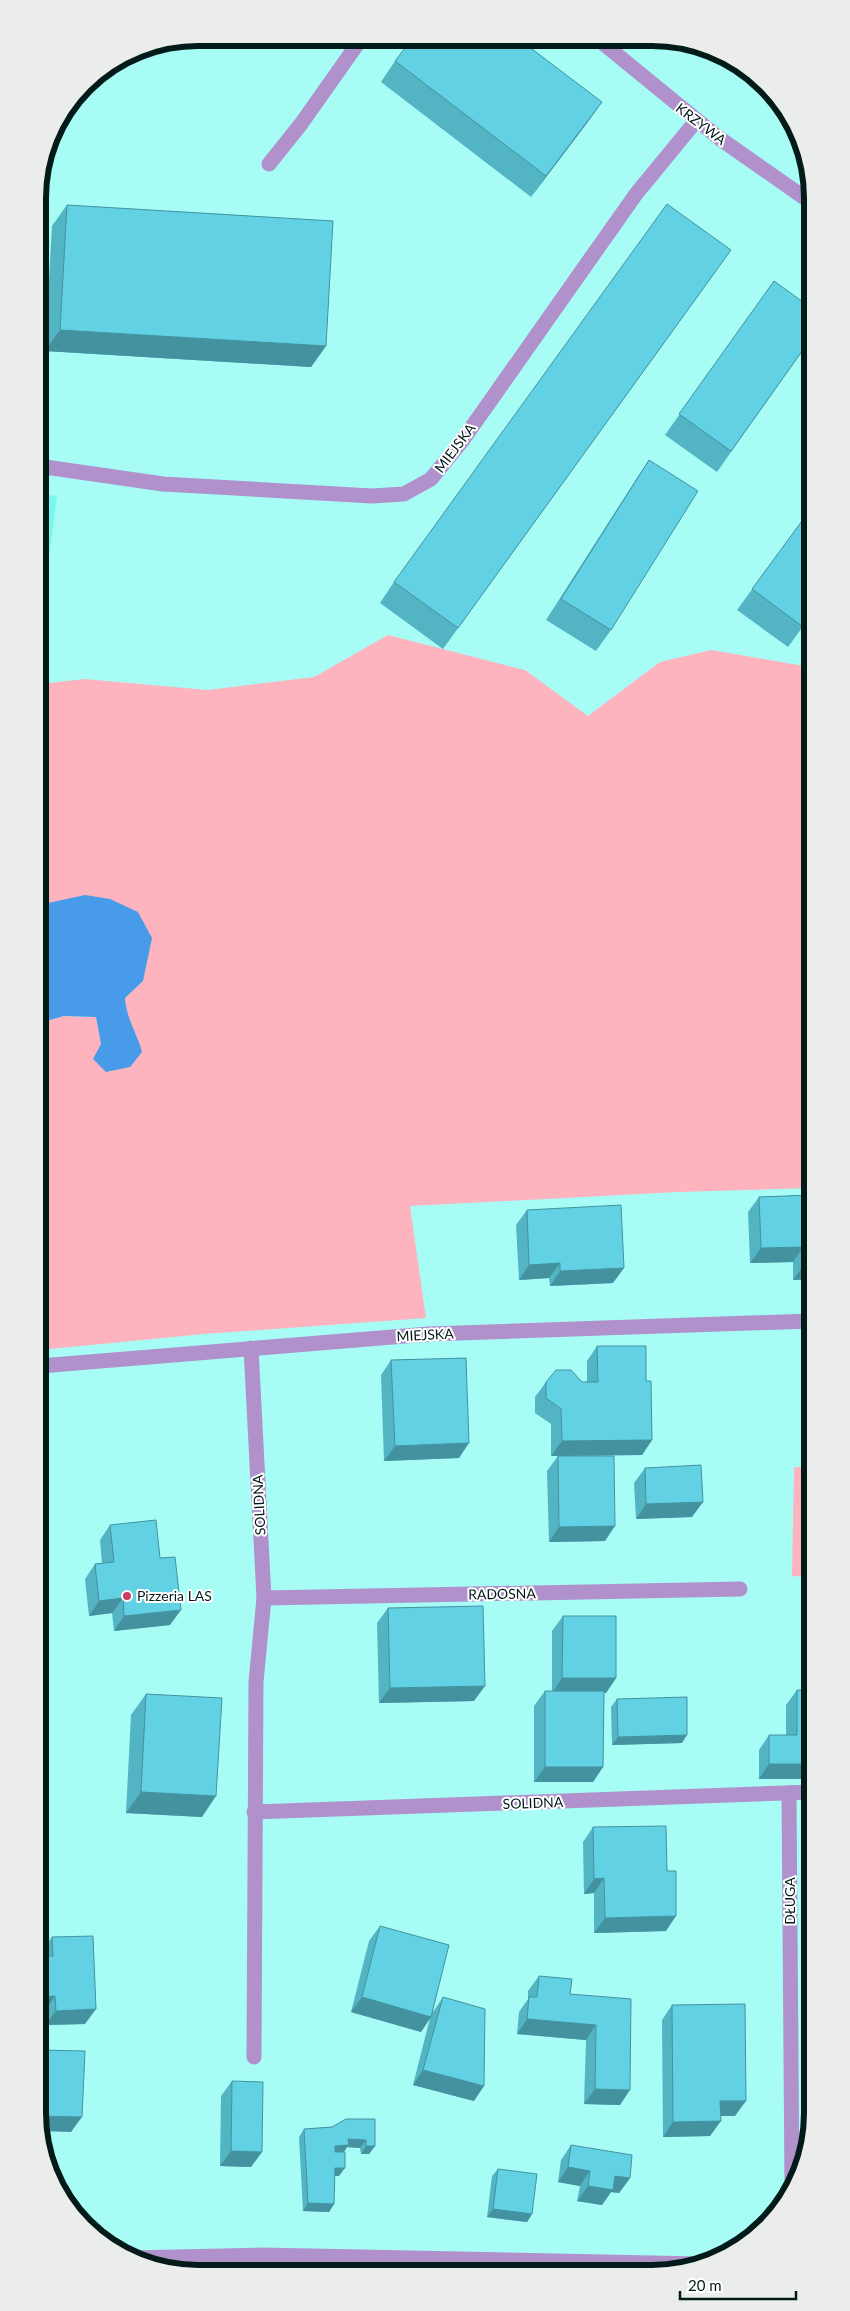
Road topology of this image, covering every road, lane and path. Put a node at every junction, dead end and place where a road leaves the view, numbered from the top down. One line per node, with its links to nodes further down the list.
1 (606, 46): 3 (street, KRZYWA)
2 (356, 47): 4 (street)
3 (696, 121): 5 (street, KRZYWA); 6 (street, MIEJSKA)
4 (269, 164)
5 (804, 197)
6 (47, 467)
7 (803, 1321): 8 (street, MIEJSKA)
8 (251, 1348): 9 (street, MIEJSKA); 11 (street, SOLIDNA)
9 (46, 1365)
10 (740, 1589): 11 (street, RADOSNA)
11 (264, 1598): 14 (street, SOLIDNA)
12 (803, 1792): 13 (street, SOLIDNA)
13 (789, 1793): 14 (street, SOLIDNA); 16 (street, DŁUGA)
14 (254, 1812): 15 (street, SOLIDNA)
15 (254, 2058)
16 (792, 2171)
17 (151, 2258): 18 (street)
18 (669, 2263)

